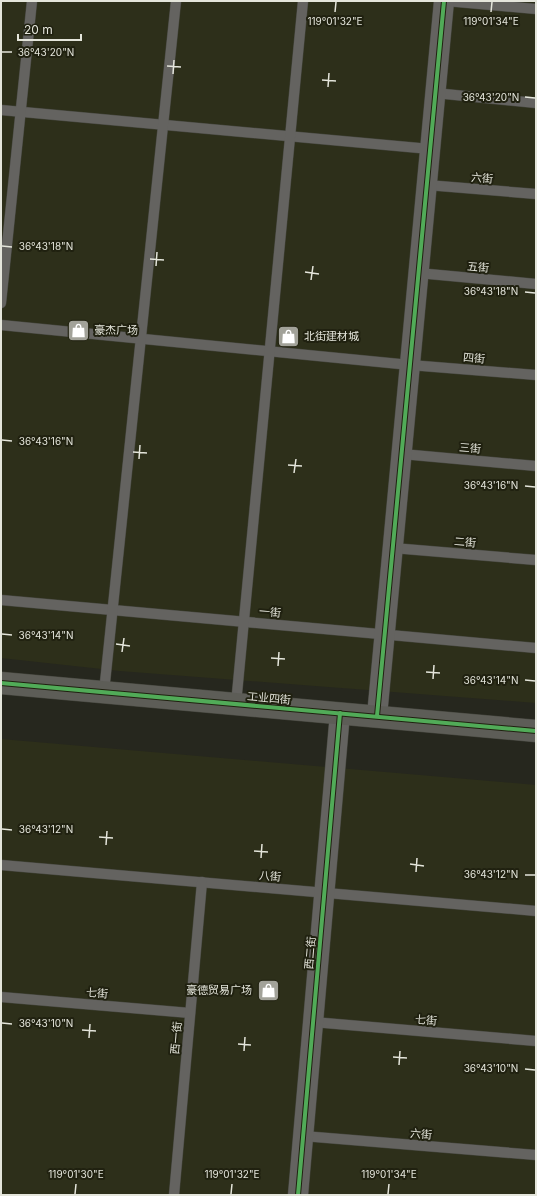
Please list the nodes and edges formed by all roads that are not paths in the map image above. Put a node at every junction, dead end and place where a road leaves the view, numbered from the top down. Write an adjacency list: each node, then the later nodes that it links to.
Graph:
1 (32, 1): 9 (lane)
2 (176, 1): 10 (lane)
3 (303, 1): 11 (lane)
4 (445, 1): 5 (lane); 6 (street)
5 (536, 9)
6 (435, 93): 7 (lane); 12 (street)
7 (536, 103)
8 (1, 110): 9 (lane)
9 (21, 111): 10 (lane); 17 (lane)
10 (164, 125): 11 (lane); 19 (lane)
11 (290, 136): 12 (lane); 20 (lane)
12 (430, 149): 13 (street)
13 (426, 185): 14 (lane, 六街); 15 (street)
14 (536, 194)
15 (418, 274): 16 (lane, 五街); 21 (street)
16 (536, 284)
17 (1, 303)
18 (1, 325): 19 (lane, 四街)
19 (141, 339): 20 (lane, 四街); 28 (lane)
20 (270, 351): 21 (lane, 四街); 29 (lane)
21 (410, 365): 22 (lane, 四街); 23 (street)
22 (536, 375)
23 (402, 454): 24 (lane, 三街); 25 (street)
24 (536, 466)
25 (393, 548): 26 (lane, 二街); 30 (street)
26 (536, 560)
27 (1, 600): 28 (lane, 一街)
28 (113, 610): 29 (lane, 一街); 33 (lane)
29 (244, 622): 30 (lane, 一街); 34 (lane)
30 (385, 635): 31 (lane, 一街); 36 (street)
31 (536, 648)
32 (1, 683): 33 (street, 工业四街)
33 (104, 692): 34 (street, 工业四街)
34 (236, 704): 35 (street, 工业四街)
35 (340, 713): 36 (street, 工业四街); 40 (street, 西二街)
36 (377, 716): 37 (street, 工业四街)
37 (536, 731)
38 (1, 865): 39 (lane, 八街)
39 (202, 882): 40 (lane, 八街); 43 (lane, 西一街)
40 (325, 893): 41 (lane, 八街); 44 (street, 西二街)
41 (536, 911)
42 (1, 997): 43 (lane, 七街)
43 (190, 1013): 48 (lane, 西一街)
44 (313, 1022): 45 (lane, 七街); 46 (street, 西二街)
45 (536, 1041)
46 (303, 1136): 47 (lane, 六街); 49 (street, 西二街)
47 (536, 1155)
48 (174, 1195)
49 (298, 1195)

